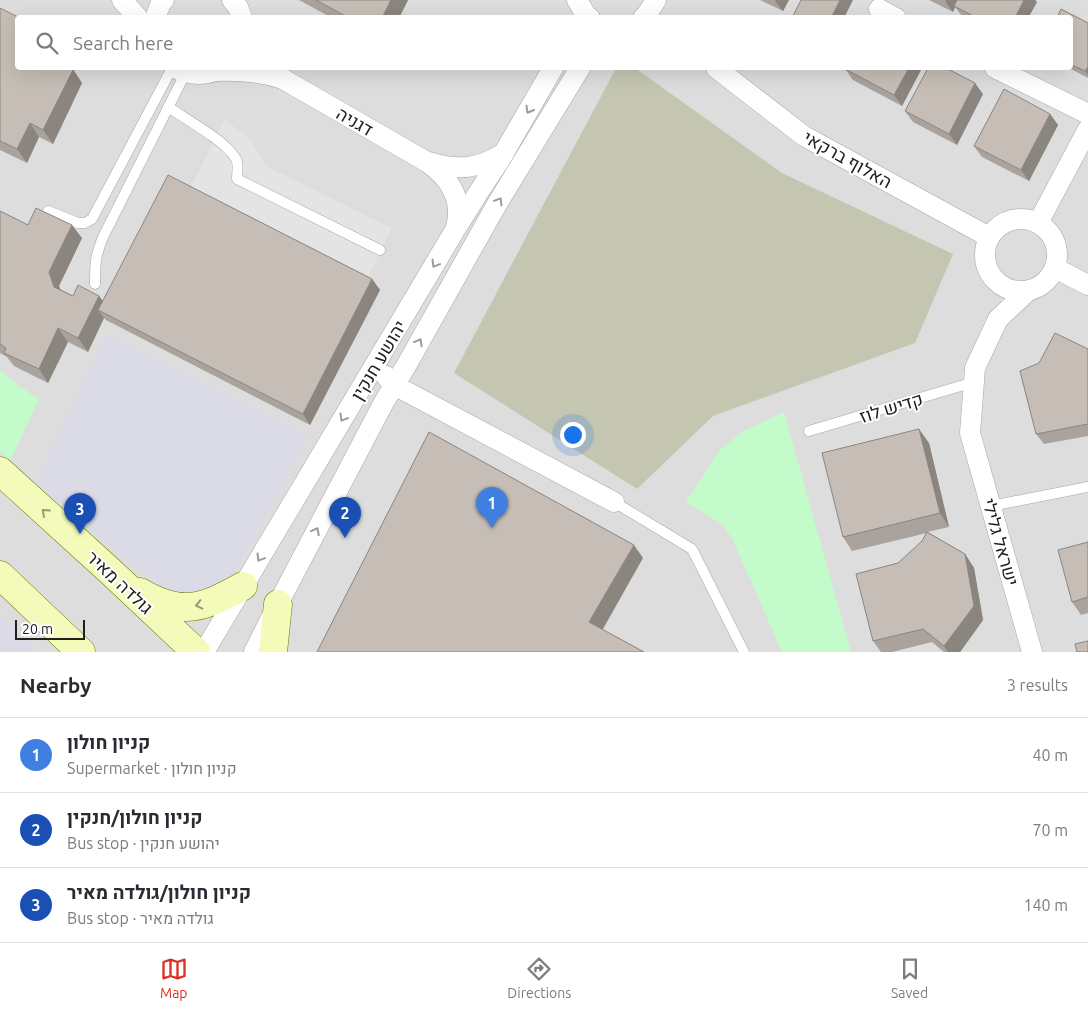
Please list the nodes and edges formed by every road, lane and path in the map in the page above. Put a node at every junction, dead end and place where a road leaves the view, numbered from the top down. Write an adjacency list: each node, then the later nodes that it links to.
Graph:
1 (122, 0): 3 (street)
2 (164, 0): 4 (street)
3 (135, 15)
4 (156, 15)
5 (177, 70): 20 (lane)
6 (178, 70): 15 (lane)
7 (182, 70): 8 (street, דגניה)
8 (214, 70)
9 (232, 70): 14 (street, דגניה)
10 (552, 70): 18 (street, יהושע חנקין, one-way to 18)
11 (579, 70): 32 (street, יהושע חנקין, one-way to 11)
12 (719, 70): 23 (street, האלוף ברקאי)
13 (999, 70): 16 (street)
14 (277, 74): 19 (street, דגניה)
15 (168, 107): 24 (lane); 27 (lane)
16 (1088, 114)
17 (1088, 129): 21 (street)
18 (504, 153): 19 (street, דגניה); 22 (street, יהושע חנקין)
19 (427, 162): 22 (street, דגניה)
20 (48, 211)
21 (1038, 223): 23 (street); 25 (street)
22 (455, 230): 31 (street, יהושע חנקין, one-way to 31)
23 (989, 238): 26 (street)
24 (380, 250)
25 (1055, 268): 28 (street); 29 (street)
26 (990, 274): 29 (street); 30 (street)
27 (95, 284)
28 (1088, 285)
29 (1029, 290): 30 (street)
30 (998, 319): 33 (street)
31 (382, 354): 34 (street); 44 (street, יהושע חנקין, one-way to 44)
32 (406, 366): 34 (street, יהושע חנקין); 35 (street)
33 (974, 382): 37 (lane, קדיש לוז); 41 (street, ישראל גלילי)
34 (394, 384): 35 (street); 36 (street, יהושע חנקין)
35 (415, 396): 36 (street); 40 (street)
36 (384, 402): 45 (street, יהושע חנקין, one-way to 36)
37 (809, 431)
38 (0, 471): 42 (main road, גולדה מאיר, one-way to 38)
39 (1088, 487): 41 (lane)
40 (614, 502): 51 (lane)
41 (991, 506): 52 (street, ישראל גלילי)
42 (111, 572): 44 (main road, one-way to 42); 47 (main road, גולדה מאיר)
43 (0, 575): 46 (main road)
44 (243, 586): 48 (street, יהושע חנקין)
45 (278, 604): 49 (street, יהושע חנקין); 50 (main road)
46 (80, 651)
47 (196, 652)
48 (204, 652)
49 (254, 652)
50 (273, 652)
51 (744, 652)
52 (1032, 652)

